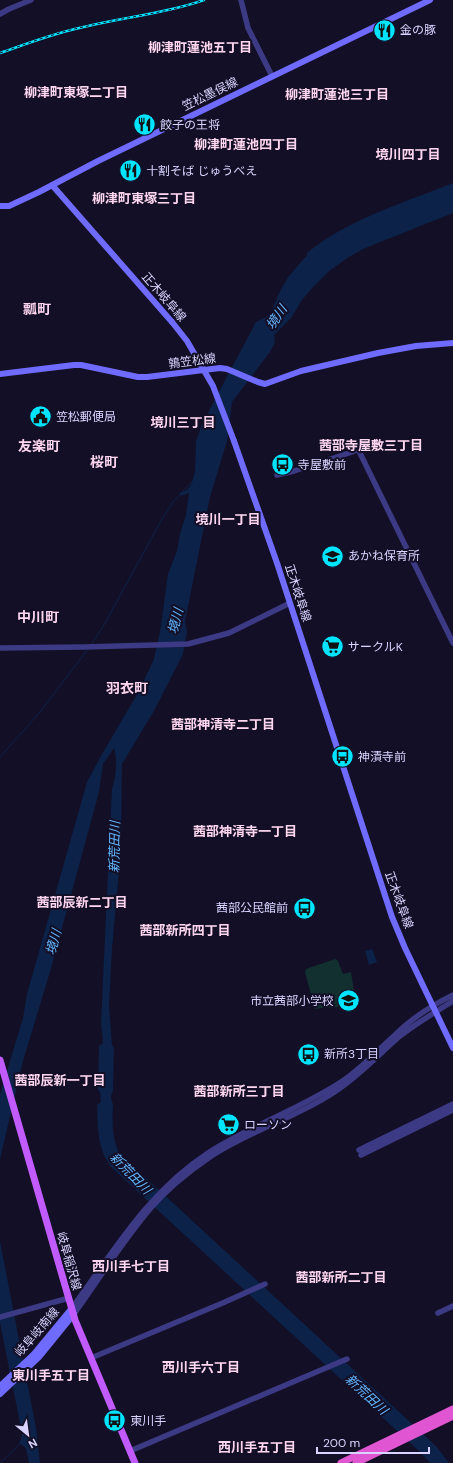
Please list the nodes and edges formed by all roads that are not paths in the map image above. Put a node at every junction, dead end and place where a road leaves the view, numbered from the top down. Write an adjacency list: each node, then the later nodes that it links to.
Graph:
1 (31, 0): 4 (street)
2 (241, 0): 5 (street)
3 (430, 0): 5 (main road, 笠松墨俣線)
4 (0, 14)
5 (272, 76): 6 (main road, 笠松墨俣線)
6 (52, 185): 7 (main road, 笠松墨俣線); 11 (main road, 正木岐阜線, bridge)
7 (0, 206)
8 (453, 343): 9 (main road, 鶉笠松線)
9 (0, 374)
10 (277, 475): 12 (street)
11 (290, 603): 13 (street); 16 (main road, 正木岐阜線)
12 (453, 643)
13 (0, 648)
14 (453, 995): 16 (street)
15 (453, 1001): 16 (street)
16 (434, 1008): 17 (main road, 正木岐阜線); 24 (street)
17 (453, 1048)
18 (0, 1060): 22 (main road, 岐阜稲沢線)
19 (453, 1104): 20 (street)
20 (453, 1110)
21 (264, 1284): 27 (street)
22 (69, 1298): 24 (main road, 岐阜稲沢線); 26 (street)
23 (453, 1306): 25 (street)
24 (73, 1311): 27 (main road, 岐阜稲沢線); 29 (main road, 岐阜岐南線)
25 (438, 1313)
26 (0, 1317)
27 (91, 1358): 34 (main road, 岐阜稲沢線)
28 (345, 1360): 34 (street)
29 (26, 1366): 30 (main road, 岐阜岐南線); 31 (main road, 岐阜岐南線)
30 (0, 1386)
31 (0, 1394)
32 (453, 1409): 36 (highway)
33 (453, 1416): 37 (highway)
34 (130, 1451): 35 (main road, 岐阜稲沢線)
35 (135, 1463)
36 (341, 1463)
37 (356, 1463)

